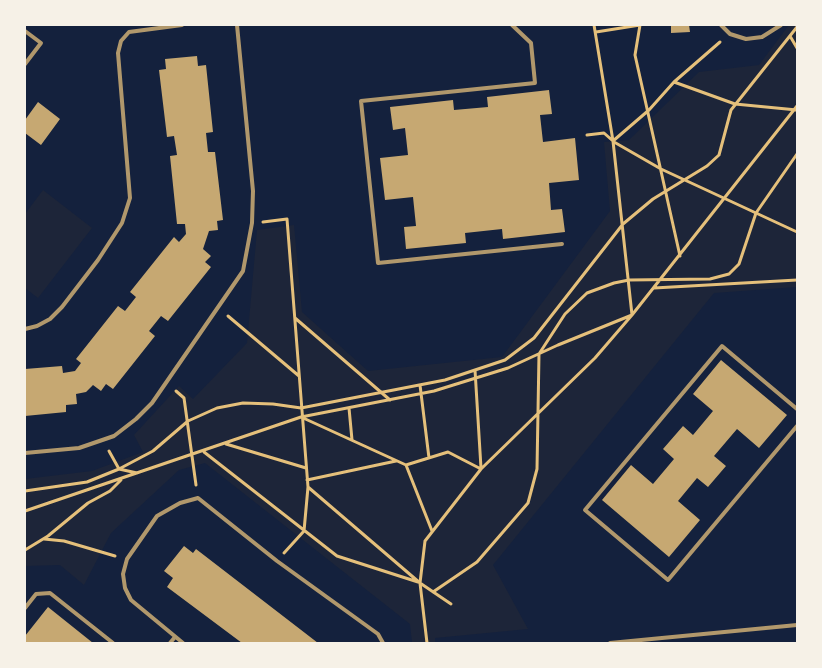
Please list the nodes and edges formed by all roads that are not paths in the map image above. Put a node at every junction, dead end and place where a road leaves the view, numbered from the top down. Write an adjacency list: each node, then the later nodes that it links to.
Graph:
1 (182, 25): 9 (lane)
2 (237, 25): 12 (lane)
3 (512, 25): 8 (lane)
4 (721, 25): 5 (lane)
5 (781, 25)
6 (25, 31): 7 (lane)
7 (25, 64)
8 (562, 244)
9 (25, 329)
10 (797, 409): 11 (lane)
11 (797, 426)
12 (25, 453)
13 (25, 608): 16 (lane)
14 (797, 625): 20 (lane)
15 (175, 637): 17 (lane); 18 (lane); 19 (lane)
16 (113, 643)
17 (170, 643)
18 (184, 643)
19 (383, 643)
20 (610, 643)

